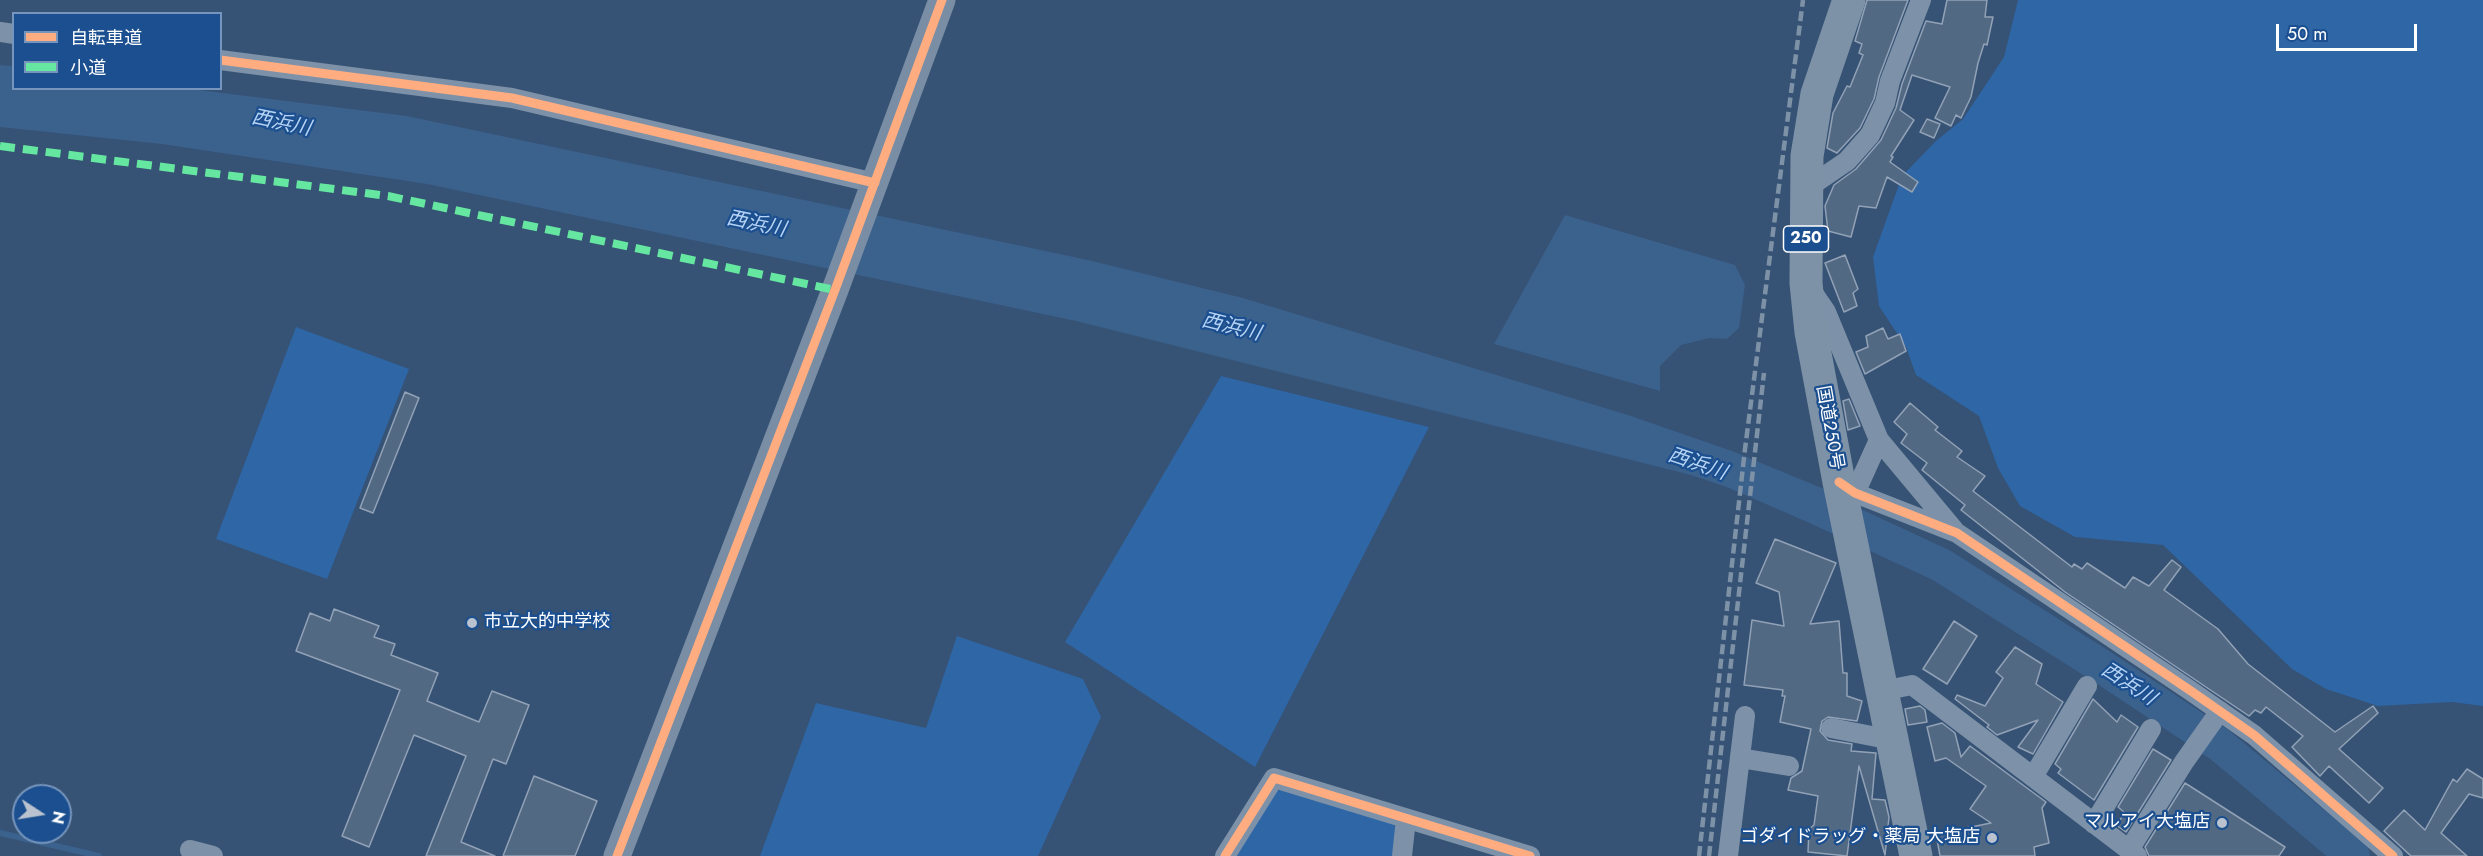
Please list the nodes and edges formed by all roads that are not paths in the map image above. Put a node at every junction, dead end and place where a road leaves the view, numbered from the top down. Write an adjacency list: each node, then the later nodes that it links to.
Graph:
1 (942, 0): 6 (street)
2 (1849, 0): 5 (highway, 国道250号 / 250)
3 (1921, 0): 5 (street)
4 (222, 60): 6 (street)
5 (1806, 189): 7 (highway, 国道250号 / 250)
6 (873, 190): 26 (street)
7 (1806, 283): 8 (street); 9 (highway, 国道250号 / 250)
8 (1879, 440): 9 (street); 10 (street)
9 (1847, 487): 10 (street); 12 (highway, 国道250号 / 250)
10 (1957, 533): 13 (street)
11 (2087, 686): 20 (street)
12 (1882, 691): 17 (highway, 国道250号 / 250); 20 (street)
13 (2218, 715): 24 (street); 32 (street)
14 (1745, 717): 18 (street)
15 (1831, 729): 17 (street)
16 (2151, 729): 22 (street)
17 (1892, 740): 31 (highway, 国道250号 / 250)
18 (1740, 758): 19 (street); 30 (street)
19 (1789, 766)
20 (2033, 777): 22 (street)
21 (1406, 819): 27 (street); 28 (street); 29 (street)
22 (2094, 824): 24 (street)
23 (190, 850): 25 (street)
24 (2133, 853)
25 (213, 856)
26 (617, 856)
27 (1226, 856)
28 (1402, 856)
29 (1530, 856)
30 (1728, 856)
31 (1916, 856)
32 (2393, 856)

